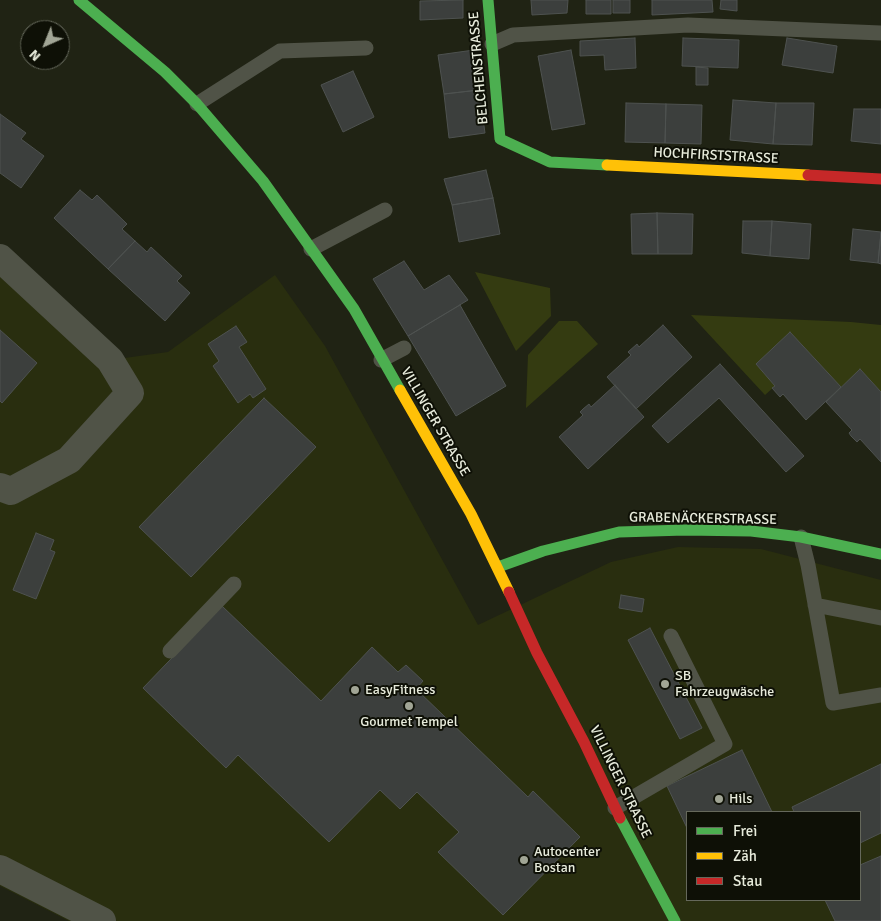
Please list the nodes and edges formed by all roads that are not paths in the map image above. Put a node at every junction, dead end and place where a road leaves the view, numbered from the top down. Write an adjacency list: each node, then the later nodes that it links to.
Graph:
1 (79, 0): 6 (main road, VILLINGER STRASSE)
2 (488, 0): 4 (main road, BELCHENSTRASSE)
3 (881, 33): 4 (lane)
4 (492, 44): 7 (main road, BELCHENSTRASSE)
5 (366, 48): 6 (lane)
6 (197, 104): 10 (main road, VILLINGER STRASSE)
7 (550, 162): 8 (main road, HOCHFIRSTSTRASSE)
8 (881, 180)
9 (385, 210): 10 (lane)
10 (311, 249): 13 (main road, VILLINGER STRASSE)
11 (0, 258): 14 (street)
12 (404, 348): 13 (lane)
13 (381, 360): 17 (main road, VILLINGER STRASSE)
14 (0, 487)
15 (801, 537): 16 (main road, GRABENÄCKERSTRASSE); 17 (main road, GRABENÄCKERSTRASSE); 19 (lane)
16 (881, 554)
17 (498, 567): 24 (main road, VILLINGER STRASSE)
18 (234, 584): 22 (lane)
19 (815, 605): 20 (lane); 23 (lane)
20 (881, 618)
21 (672, 636): 24 (lane)
22 (170, 651)
23 (881, 695)
24 (615, 808): 27 (main road, VILLINGER STRASSE)
25 (0, 869): 26 (street)
26 (102, 921)
27 (675, 921)

